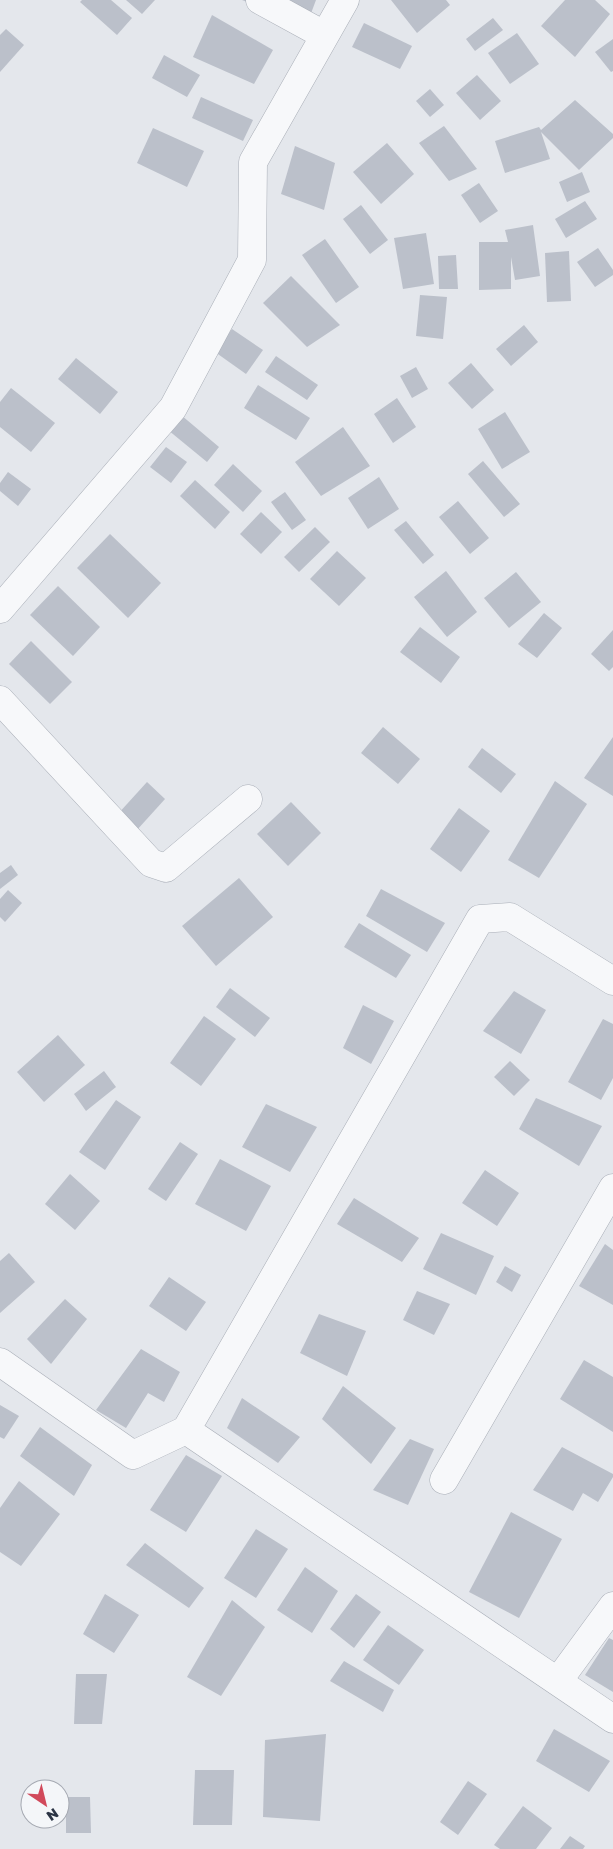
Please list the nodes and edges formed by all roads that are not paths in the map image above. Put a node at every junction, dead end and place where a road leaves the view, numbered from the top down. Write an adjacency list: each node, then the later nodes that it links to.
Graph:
1 (260, 0): 3 (street)
2 (345, 0): 3 (street)
3 (324, 35): 4 (street)
4 (0, 609)
5 (0, 700): 6 (street)
6 (248, 800)
7 (613, 980): 10 (street)
8 (613, 1188): 11 (street)
9 (0, 1362): 10 (street)
10 (186, 1430): 13 (street)
11 (444, 1480)
12 (613, 1606): 13 (street)
13 (558, 1681): 14 (street)
14 (613, 1719)

